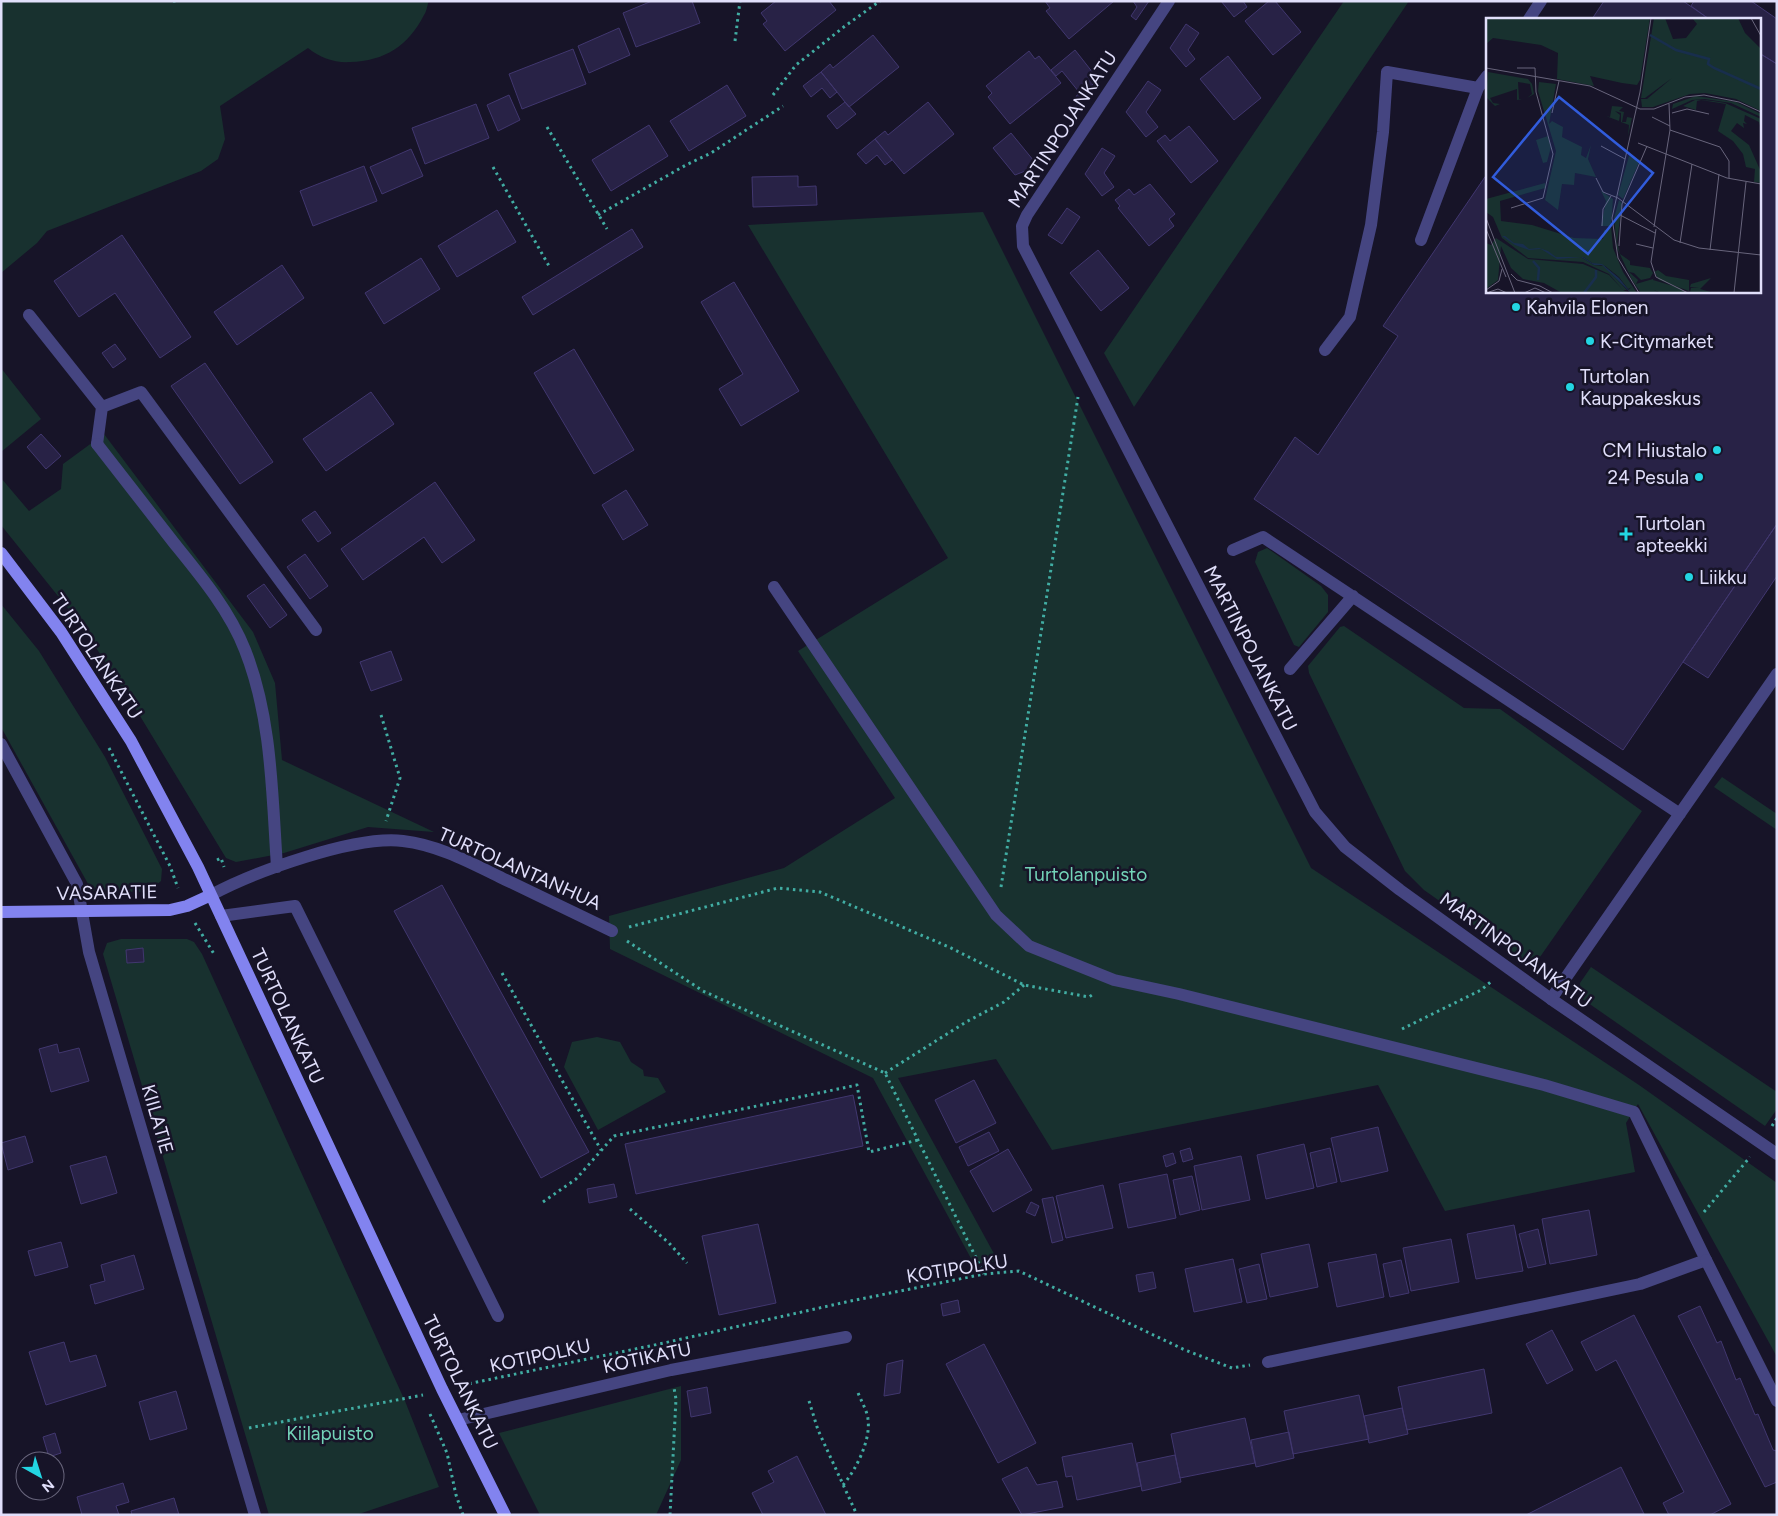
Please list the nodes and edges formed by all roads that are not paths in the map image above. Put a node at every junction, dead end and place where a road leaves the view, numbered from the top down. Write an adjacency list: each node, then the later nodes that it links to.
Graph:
1 (1170, 1): 25 (street, MARTINPOJANKATU)
2 (1542, 1): 3 (street)
3 (1530, 18)
4 (1486, 77): 5 (street)
5 (1478, 88): 6 (street); 8 (street)
6 (1422, 240)
7 (29, 315): 9 (street)
8 (1325, 350)
9 (102, 407): 14 (street); 19 (street)
10 (1232, 550): 13 (street)
11 (1, 554): 20 (main road, TURTOLANKATU)
12 (774, 587): 27 (street)
13 (1353, 596): 15 (street); 18 (street)
14 (316, 630)
15 (1290, 669)
16 (1777, 674): 18 (street)
17 (1, 744): 22 (street, KIILATIE)
18 (1680, 814): 25 (street)
19 (277, 867): 20 (street, TURTOLANTANHUA); 24 (street, TURTOLANTANHUA)
20 (211, 895): 22 (main road, VASARATIE); 23 (main road, TURTOLANKATU)
21 (1, 912): 22 (main road, VASARATIE)
22 (82, 912): 33 (street, KIILATIE)
23 (221, 916): 28 (street); 32 (main road, TURTOLANKATU)
24 (612, 931)
25 (1551, 1000): 26 (street, MARTINPOJANKATU)
26 (1777, 1154)
27 (1706, 1260): 30 (street); 31 (street)
28 (498, 1316)
29 (846, 1337): 32 (street, KOTIKATU)
30 (1268, 1362)
31 (1777, 1401)
32 (458, 1420): 34 (main road, TURTOLANKATU)
33 (255, 1515)
34 (505, 1515)

